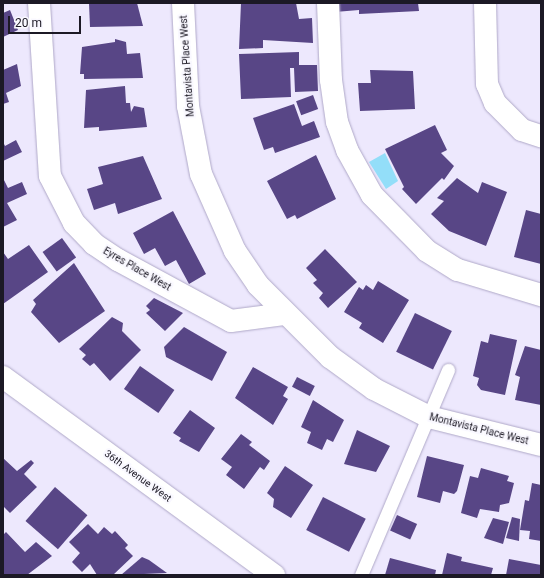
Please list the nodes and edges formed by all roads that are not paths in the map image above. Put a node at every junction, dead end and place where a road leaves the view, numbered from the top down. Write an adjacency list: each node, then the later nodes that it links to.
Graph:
1 (39, 3): 7 (street, Eyres Place West)
2 (183, 3): 7 (street, Montavista Place West)
3 (328, 3): 6 (street)
4 (485, 3): 5 (street)
5 (541, 136)
6 (541, 295)
7 (284, 314): 10 (street, Montavista Place West)
8 (448, 370): 10 (lane)
9 (3, 377): 12 (street, 36th Avenue West)
10 (429, 417): 11 (street, Montavista Place West); 13 (lane)
11 (541, 445)
12 (274, 575)
13 (361, 575)

